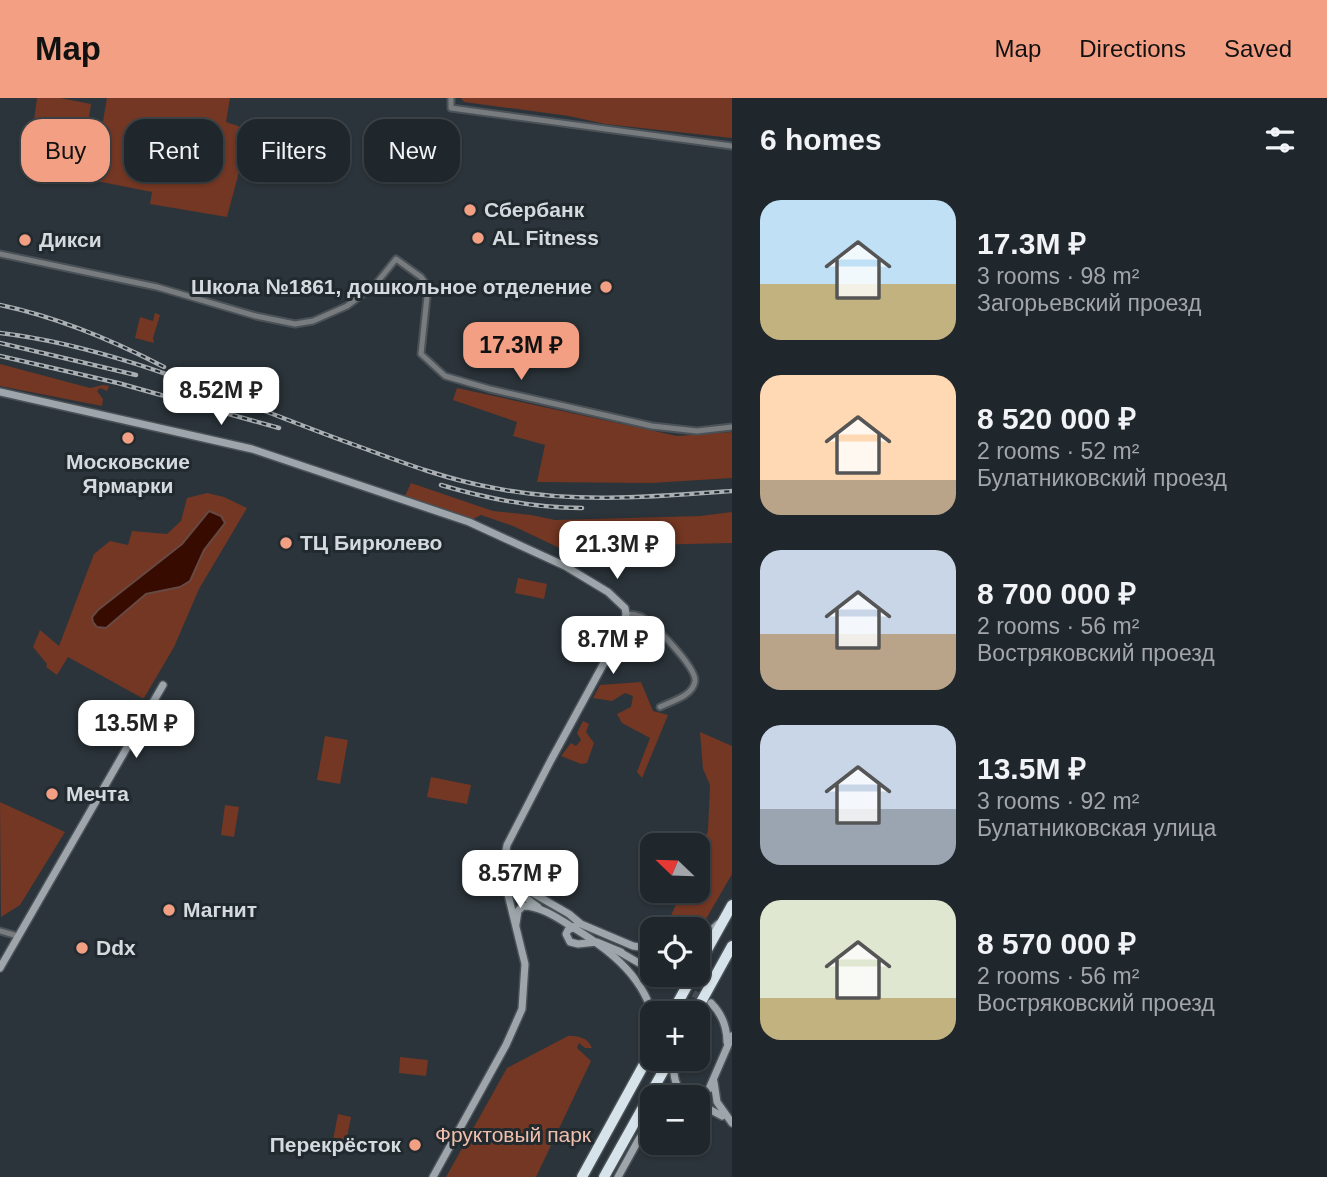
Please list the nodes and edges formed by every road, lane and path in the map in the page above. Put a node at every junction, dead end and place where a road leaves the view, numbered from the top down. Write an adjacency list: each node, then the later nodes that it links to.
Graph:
1 (451, 98): 2 (street)
2 (732, 146)
3 (0, 254): 5 (street)
4 (0, 392): 6 (street)
5 (732, 427)
6 (630, 614): 8 (street); 9 (street)
7 (163, 685): 19 (street)
8 (660, 707)
9 (504, 865): 10 (street); 11 (street)
10 (507, 887): 11 (street); 13 (street); 15 (street)
11 (527, 890): 14 (street)
12 (732, 904): 18 (street); 21 (highway)
13 (544, 911): 14 (street); 15 (street)
14 (576, 926): 16 (street); 20 (street); 20 (street)
15 (516, 928): 41 (street)
16 (590, 929): 23 (street); 24 (street)
17 (0, 931): 19 (street)
18 (710, 933)
19 (18, 936): 26 (street)
20 (597, 942): 24 (street); 27 (street)
21 (710, 944)
22 (732, 946): 28 (highway)
23 (640, 947)
24 (621, 953): 25 (street)
25 (640, 964)
26 (0, 968)
27 (647, 1001)
28 (702, 1001)
29 (711, 1003): 31 (street)
30 (732, 1036): 31 (street)
31 (723, 1056): 35 (street)
32 (640, 1067): 36 (street)
33 (640, 1071): 36 (highway)
34 (663, 1071): 43 (highway)
35 (716, 1075): 37 (street); 39 (street)
36 (632, 1085): 42 (highway)
37 (710, 1087)
38 (710, 1108): 39 (street)
39 (732, 1124)
40 (640, 1138): 44 (street)
41 (433, 1177)
42 (582, 1177)
43 (604, 1177)
44 (618, 1177)

